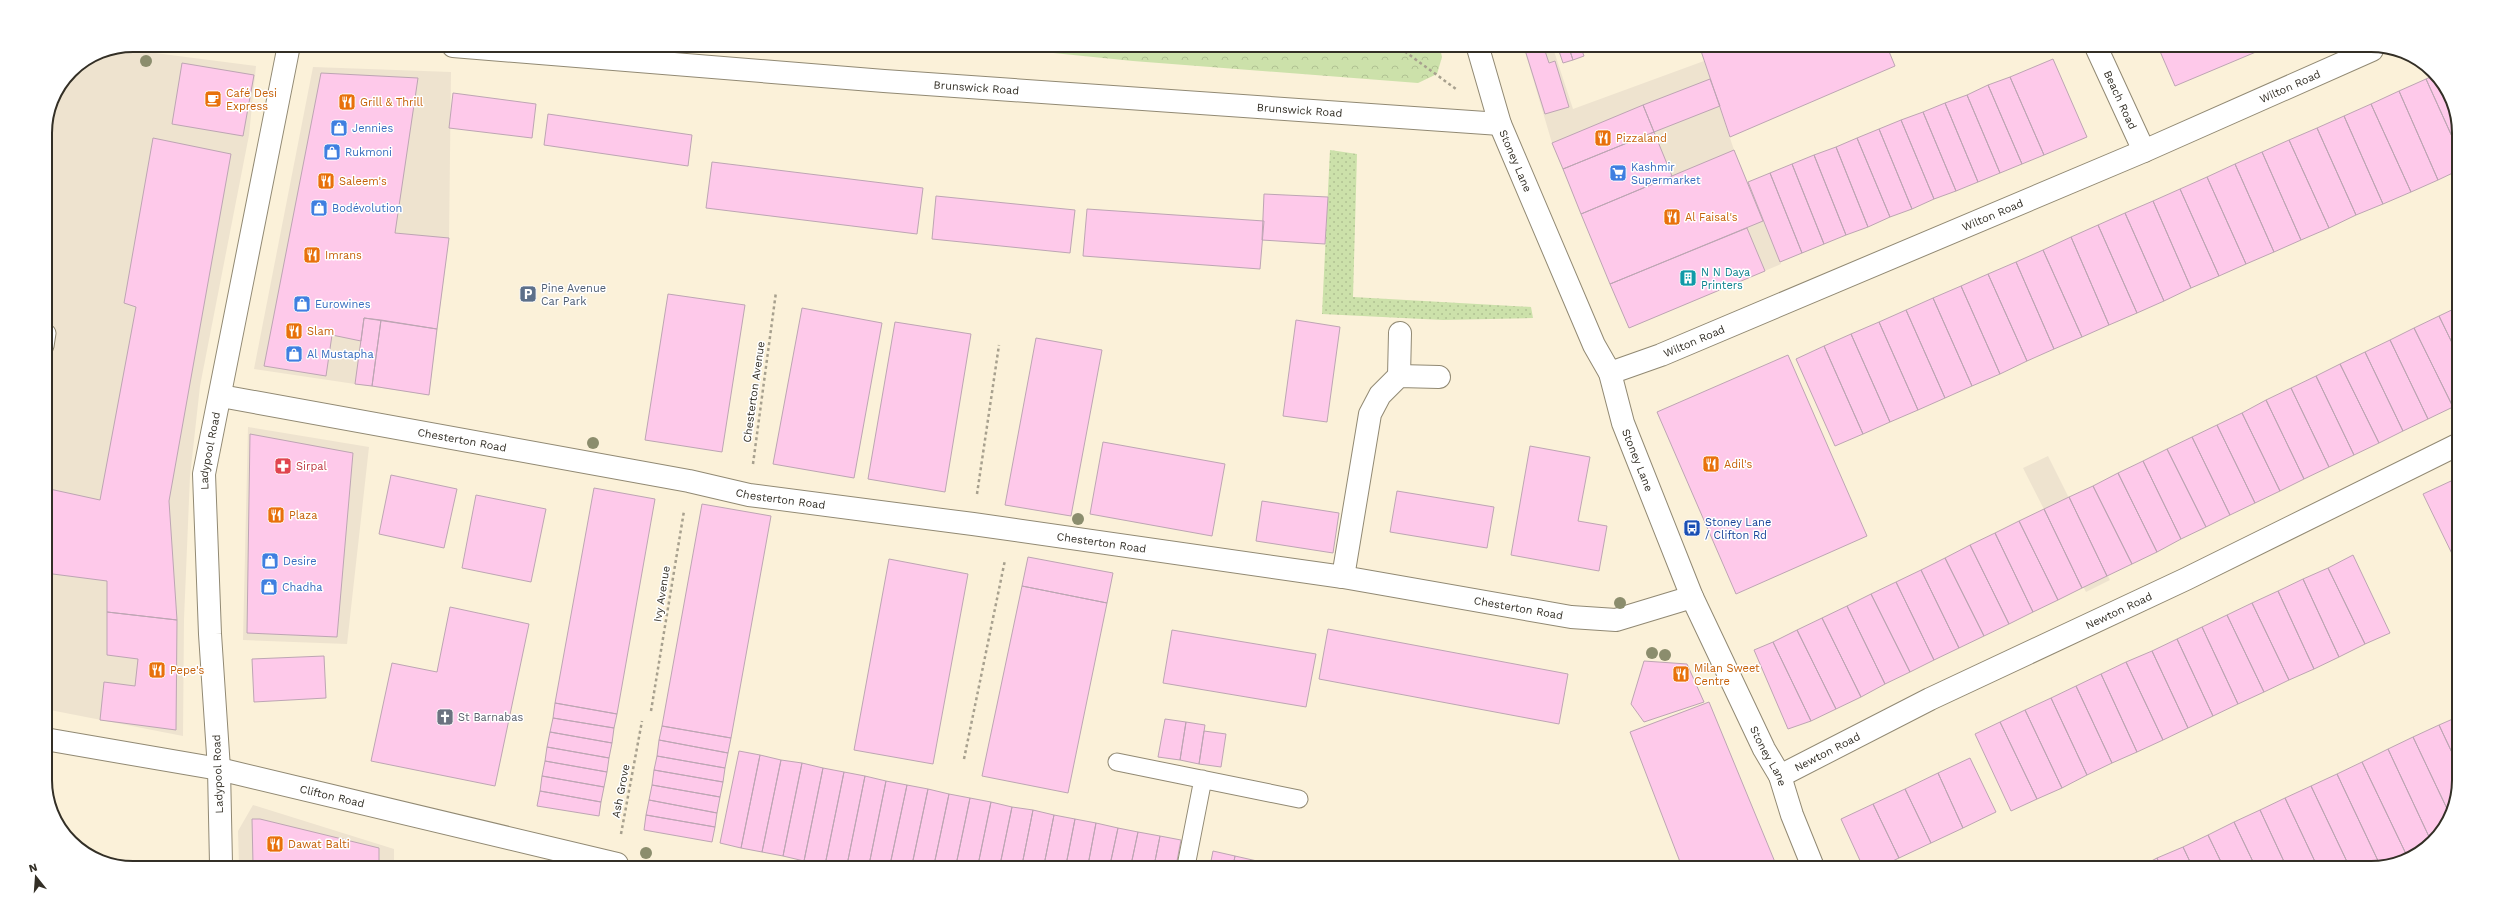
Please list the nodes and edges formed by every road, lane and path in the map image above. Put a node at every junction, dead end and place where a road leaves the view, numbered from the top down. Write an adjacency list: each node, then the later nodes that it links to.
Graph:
1 (288, 52): 16 (street, Ladypool Road)
2 (527, 52): 8 (street, Brunswick Road)
3 (1405, 52): 7 (path)
4 (1479, 52): 8 (street, Stoney Lane)
5 (2098, 52): 9 (street, Beach Road)
6 (2367, 52): 9 (street, Wilton Road)
7 (1460, 92)
8 (1500, 124): 13 (street, Stoney Lane)
9 (2144, 151): 13 (street, Wilton Road)
10 (776, 292): 19 (path, Chesterton Avenue)
11 (1400, 333): 14 (street)
12 (999, 346): 20 (path)
13 (1610, 373): 23 (street, Stoney Lane)
14 (1399, 376): 15 (street); 22 (street)
15 (1439, 377)
16 (221, 396): 18 (street, Chesterton Road); 29 (street, Ladypool Road)
17 (2452, 447): 30 (street, Newton Road)
18 (690, 481): 19 (street, Chesterton Road); 24 (path, Ivy Avenue)
19 (749, 495): 20 (street, Chesterton Road)
20 (973, 524): 21 (street, Chesterton Road)
21 (1011, 530): 22 (street, Chesterton Road); 27 (path)
22 (1343, 577): 23 (street, Chesterton Road)
23 (1692, 597): 30 (street, Stoney Lane)
24 (651, 711)
25 (642, 721): 35 (path, Ash Grove)
26 (52, 740): 29 (street, Clifton Road)
27 (964, 759)
28 (1117, 762): 31 (lane)
29 (219, 769): 33 (street, Ladypool Road); 34 (street, Clifton Road)
30 (1780, 776): 37 (street, Stoney Lane)
31 (1203, 779): 32 (lane); 36 (lane)
32 (1299, 799)
33 (221, 861)
34 (603, 861)
35 (617, 861)
36 (1187, 861)
37 (1811, 861)

